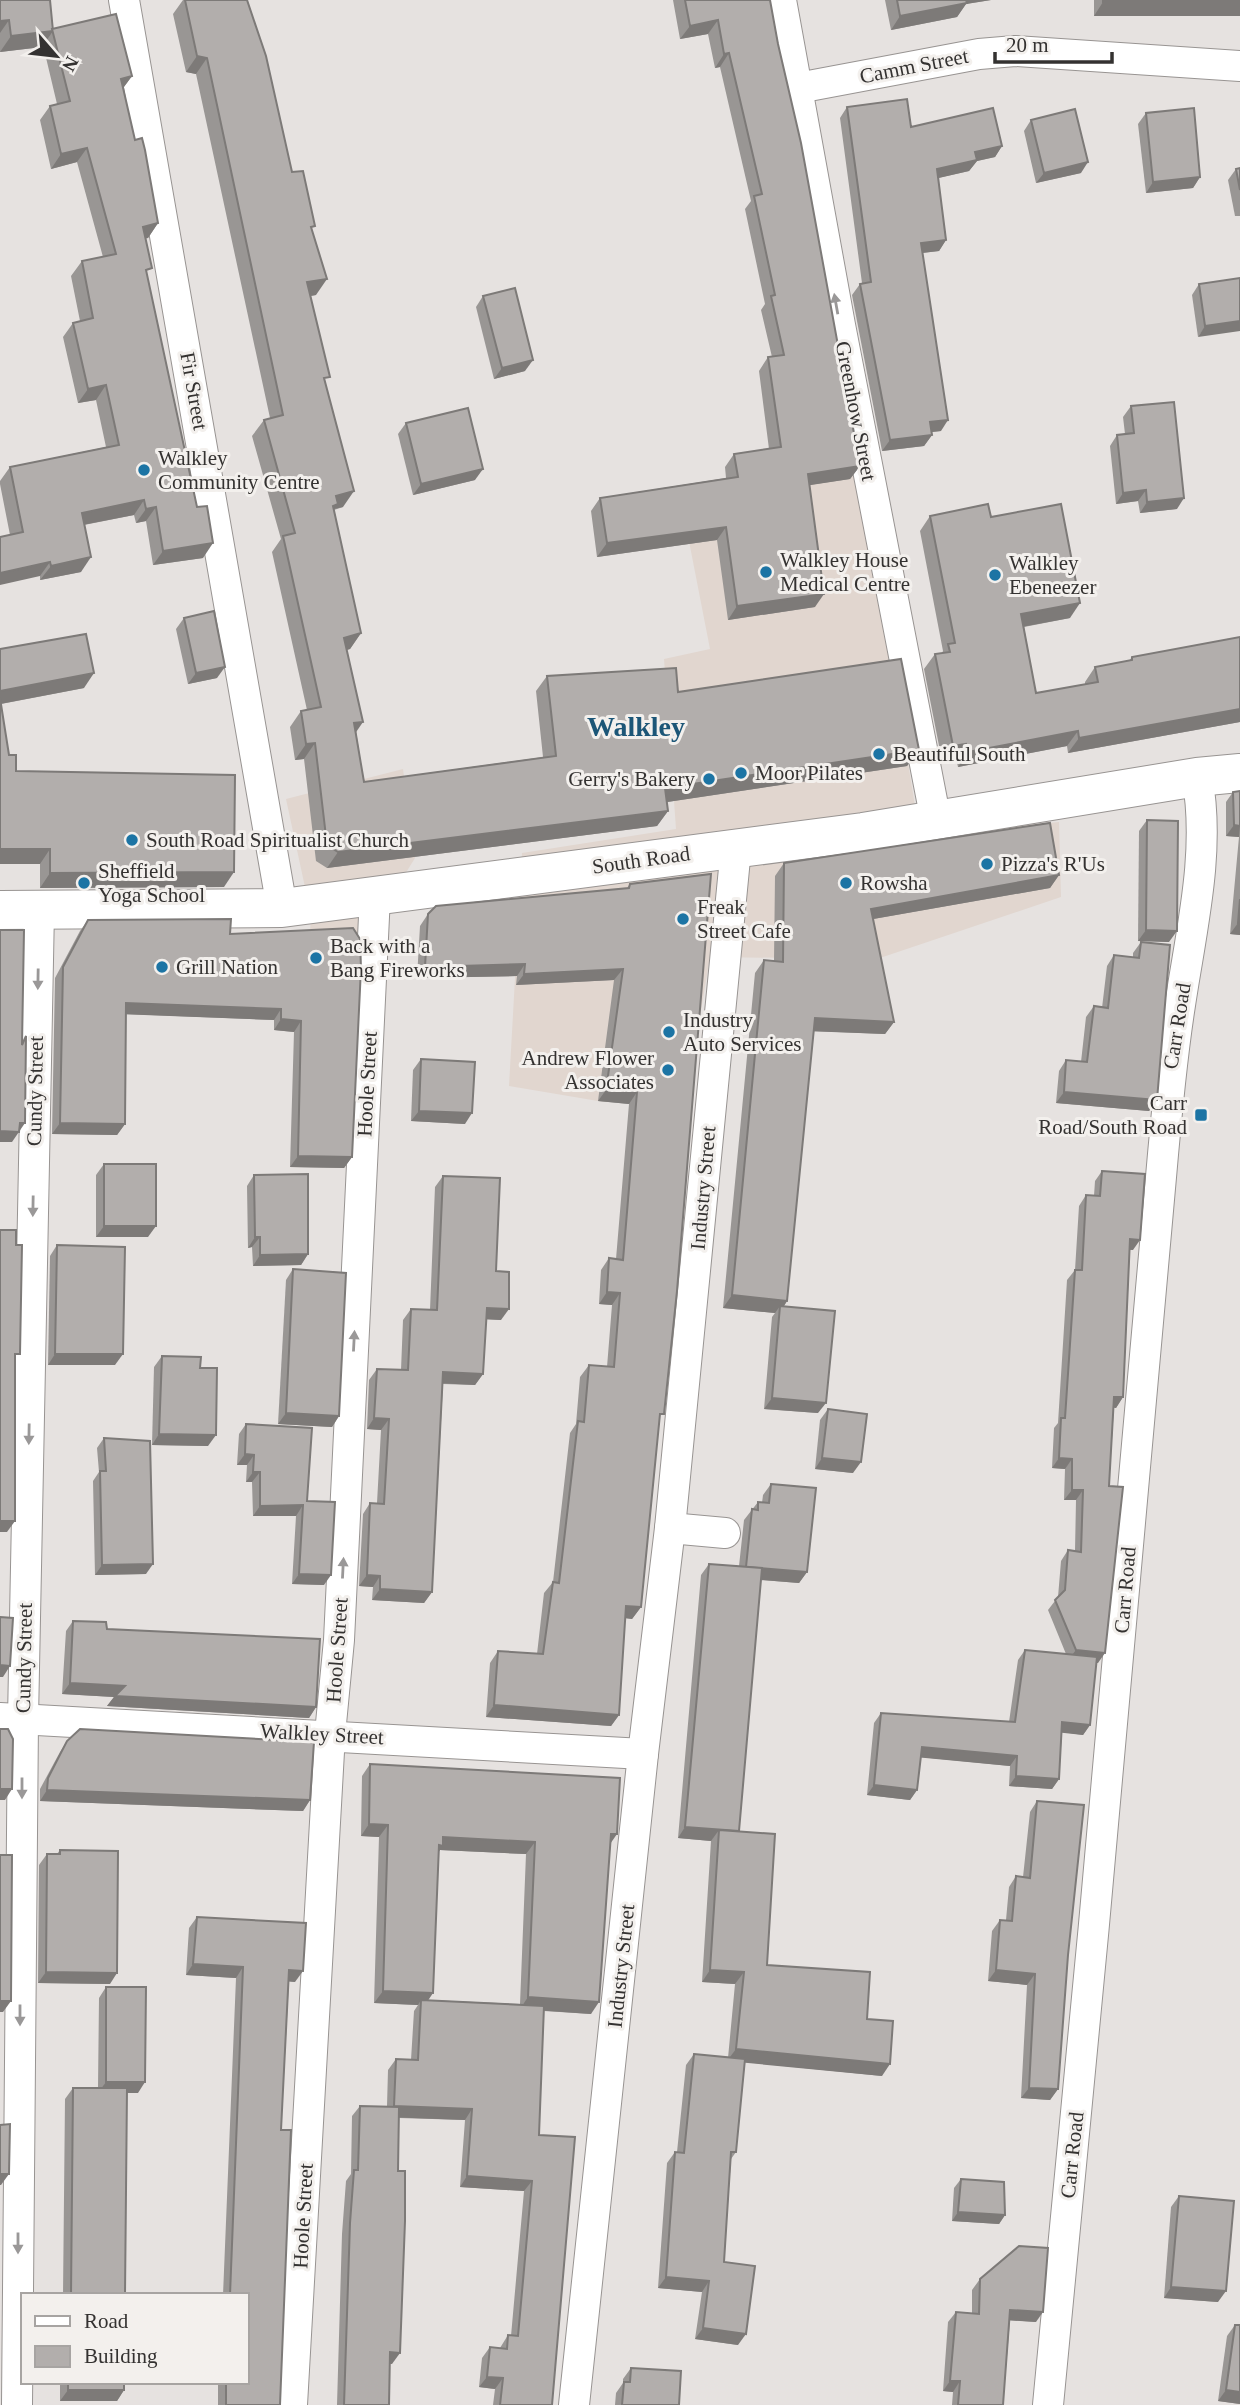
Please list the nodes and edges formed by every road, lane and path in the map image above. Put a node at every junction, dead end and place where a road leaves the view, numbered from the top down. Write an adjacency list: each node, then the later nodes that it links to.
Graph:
1 (124, 0): 10 (street, Fir Street)
2 (781, 0): 4 (street, Greenhow Street)
3 (1240, 66): 4 (street, Camm Street)
4 (798, 88): 7 (street, Greenhow Street, one-way to 4)
5 (1240, 773): 6 (street, South Road)
6 (1197, 777): 7 (street, South Road); 21 (street, Carr Road)
7 (936, 821): 8 (street, South Road)
8 (736, 848): 9 (street, South Road); 13 (street, Industry Street)
9 (375, 896): 10 (street, South Road); 16 (street, Hoole Street, one-way to 9)
10 (282, 908): 12 (street, South Road)
11 (0, 910): 12 (street, South Road)
12 (39, 911): 15 (street, Cundy Street, one-way to 15)
13 (670, 1528): 14 (street); 17 (street, Industry Street)
14 (725, 1533)
15 (11, 1718): 16 (street, Walkley Street); 18 (street, Cundy Street, one-way to 18)
16 (330, 1734): 17 (street, Walkley Street); 19 (street, Hoole Street)
17 (643, 1754): 20 (street, Industry Street)
18 (17, 2405)
19 (292, 2405)
20 (574, 2405)
21 (1048, 2405)

